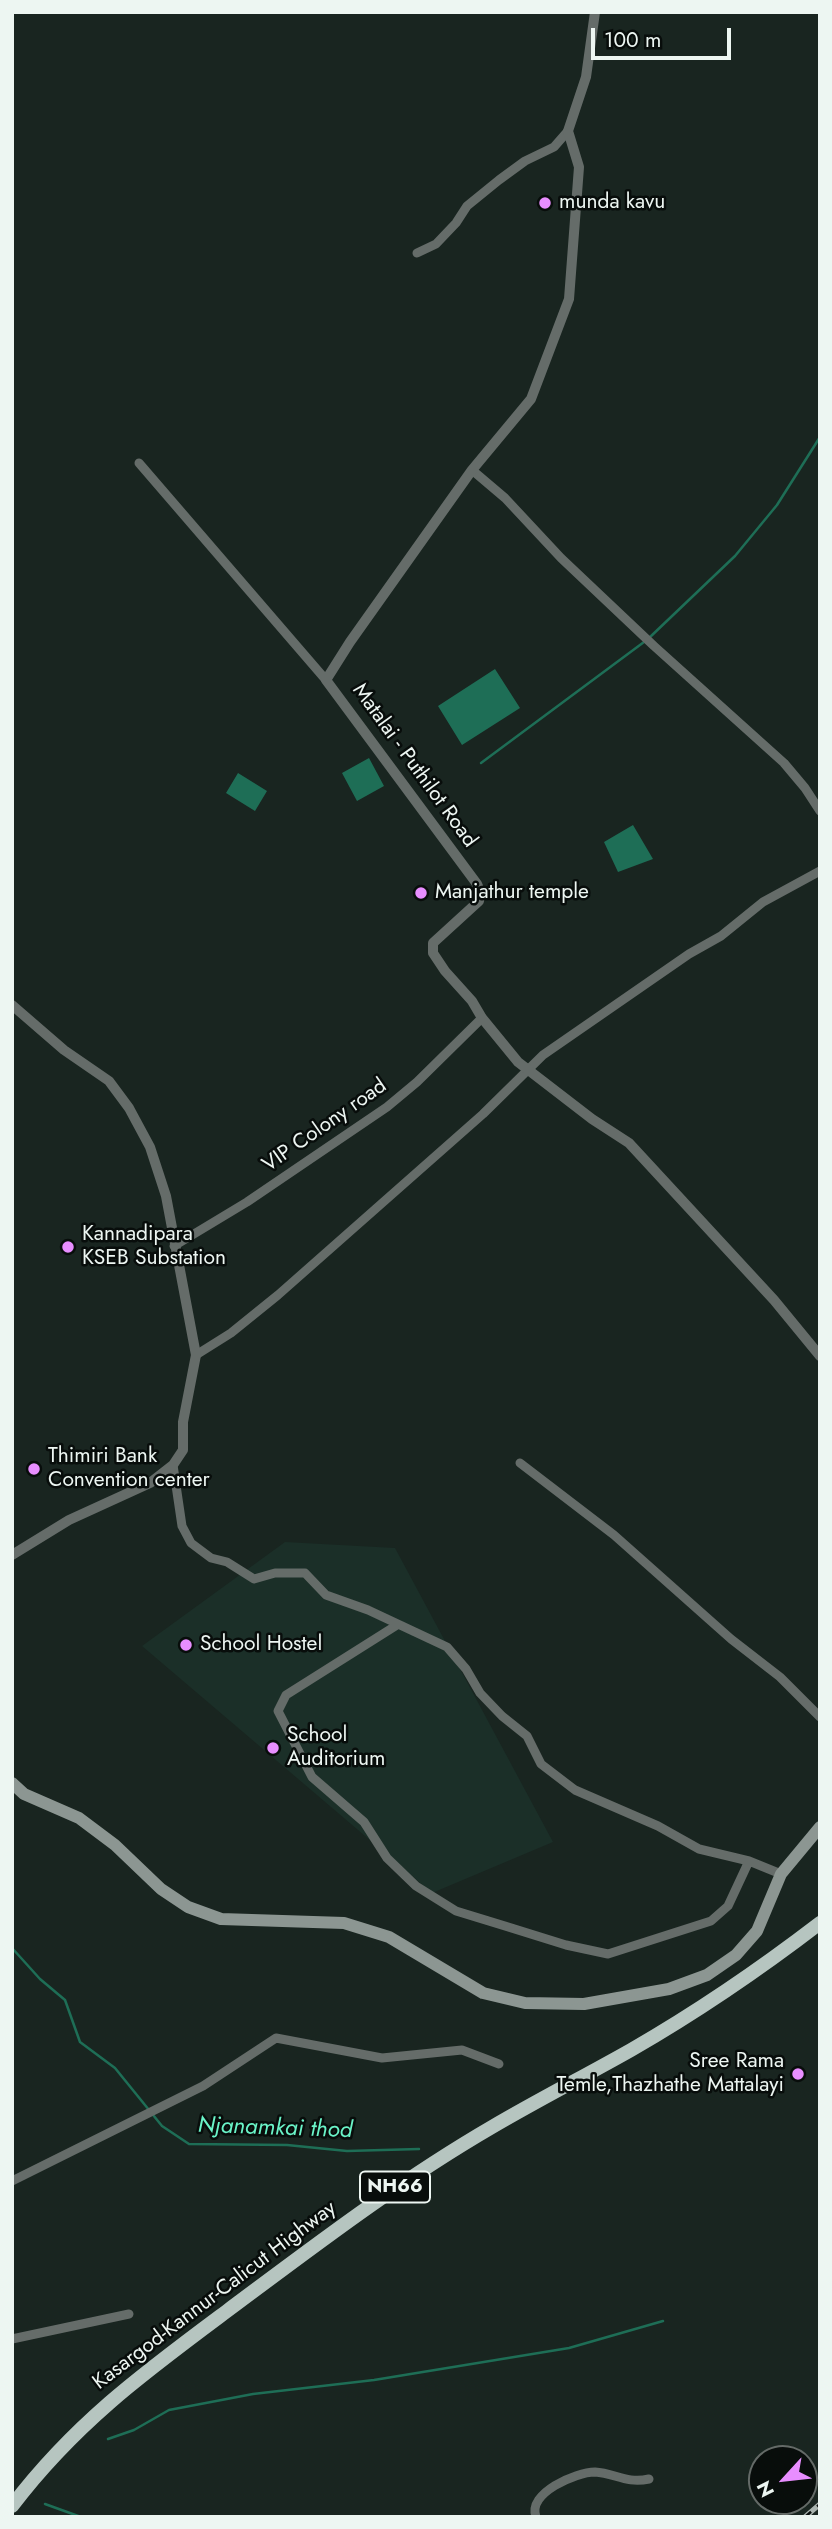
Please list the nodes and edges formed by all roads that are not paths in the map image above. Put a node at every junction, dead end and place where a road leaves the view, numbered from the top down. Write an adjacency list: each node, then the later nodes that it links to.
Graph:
1 (595, 12): 2 (street)
2 (568, 131): 3 (street); 5 (street, Matalai - Puthilot Road)
3 (417, 253)
4 (139, 463): 6 (street)
5 (472, 470): 6 (street, Matalai - Puthilot Road); 7 (street)
6 (327, 680): 10 (street, Matalai - Puthilot Road)
7 (820, 811)
8 (820, 871): 11 (street)
9 (12, 1005): 12 (street)
10 (482, 1018): 11 (street, Matalai - Puthilot Road); 12 (street, VIP Colony road)
11 (526, 1070): 13 (street); 14 (street, Matalai - Puthilot Road)
12 (174, 1246): 13 (street)
13 (196, 1355): 16 (street)
14 (820, 1356)
15 (520, 1463): 19 (street)
16 (173, 1465): 17 (street); 18 (street)
17 (12, 1555)
18 (397, 1625): 22 (street); 22 (street)
19 (820, 1717)
20 (12, 1783): 23 (main road)
21 (820, 1826): 23 (main road)
22 (749, 1861): 23 (street)
23 (781, 1874)
24 (820, 1923): 30 (highway, Kasargod-Kannur-Calicut Highway / NH66)
25 (499, 2064): 26 (street)
26 (12, 2181)
27 (129, 2314): 28 (street)
28 (12, 2339)
29 (649, 2479): 31 (street)
30 (12, 2506)
31 (536, 2517)

